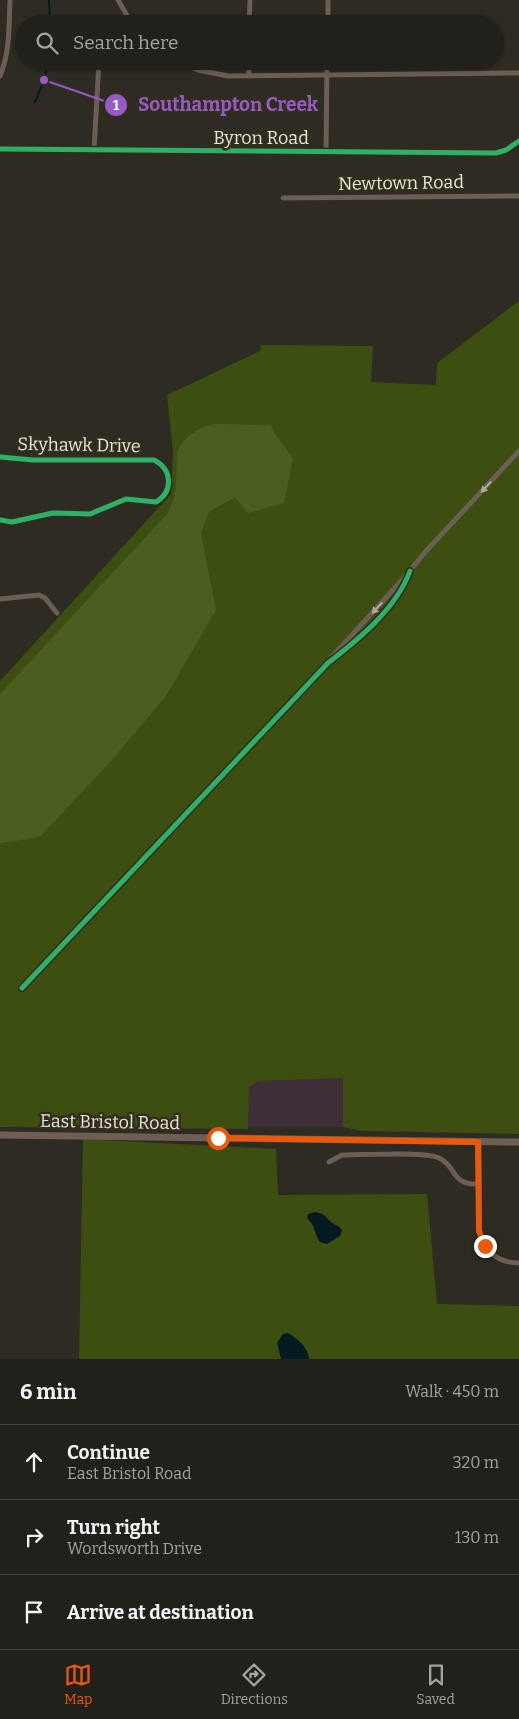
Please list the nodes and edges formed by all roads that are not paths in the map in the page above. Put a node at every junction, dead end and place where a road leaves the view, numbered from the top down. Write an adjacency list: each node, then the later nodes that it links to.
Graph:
1 (10, 0): 14 (street)
2 (118, 0): 5 (street)
3 (250, 0): 6 (street)
4 (328, 0): 7 (street)
5 (126, 15)
6 (249, 15)
7 (328, 15)
8 (98, 70): 18 (street)
9 (199, 70): 15 (street)
10 (249, 70): 15 (street)
11 (326, 70): 13 (street)
12 (519, 73): 13 (street)
13 (326, 75): 15 (street); 19 (street)
14 (0, 76)
15 (249, 76)
16 (519, 141): 19 (street, Byron Road)
17 (0, 150): 18 (street, Byron Road)
18 (94, 150): 19 (street, Byron Road)
19 (326, 152)
20 (519, 196): 21 (street, Newtown Road)
21 (283, 198)
22 (519, 451): 27 (street, one-way to 27)
23 (0, 457): 24 (street, Skyhawk Drive)
24 (0, 520)
25 (0, 599): 26 (street)
26 (57, 613)
27 (22, 988)
28 (0, 1135): 29 (main road, East Bristol Road)
29 (478, 1142): 30 (main road, East Bristol Road); 32 (street)
30 (519, 1142)
31 (329, 1162): 32 (street)
32 (479, 1184): 33 (street)
33 (519, 1263)

